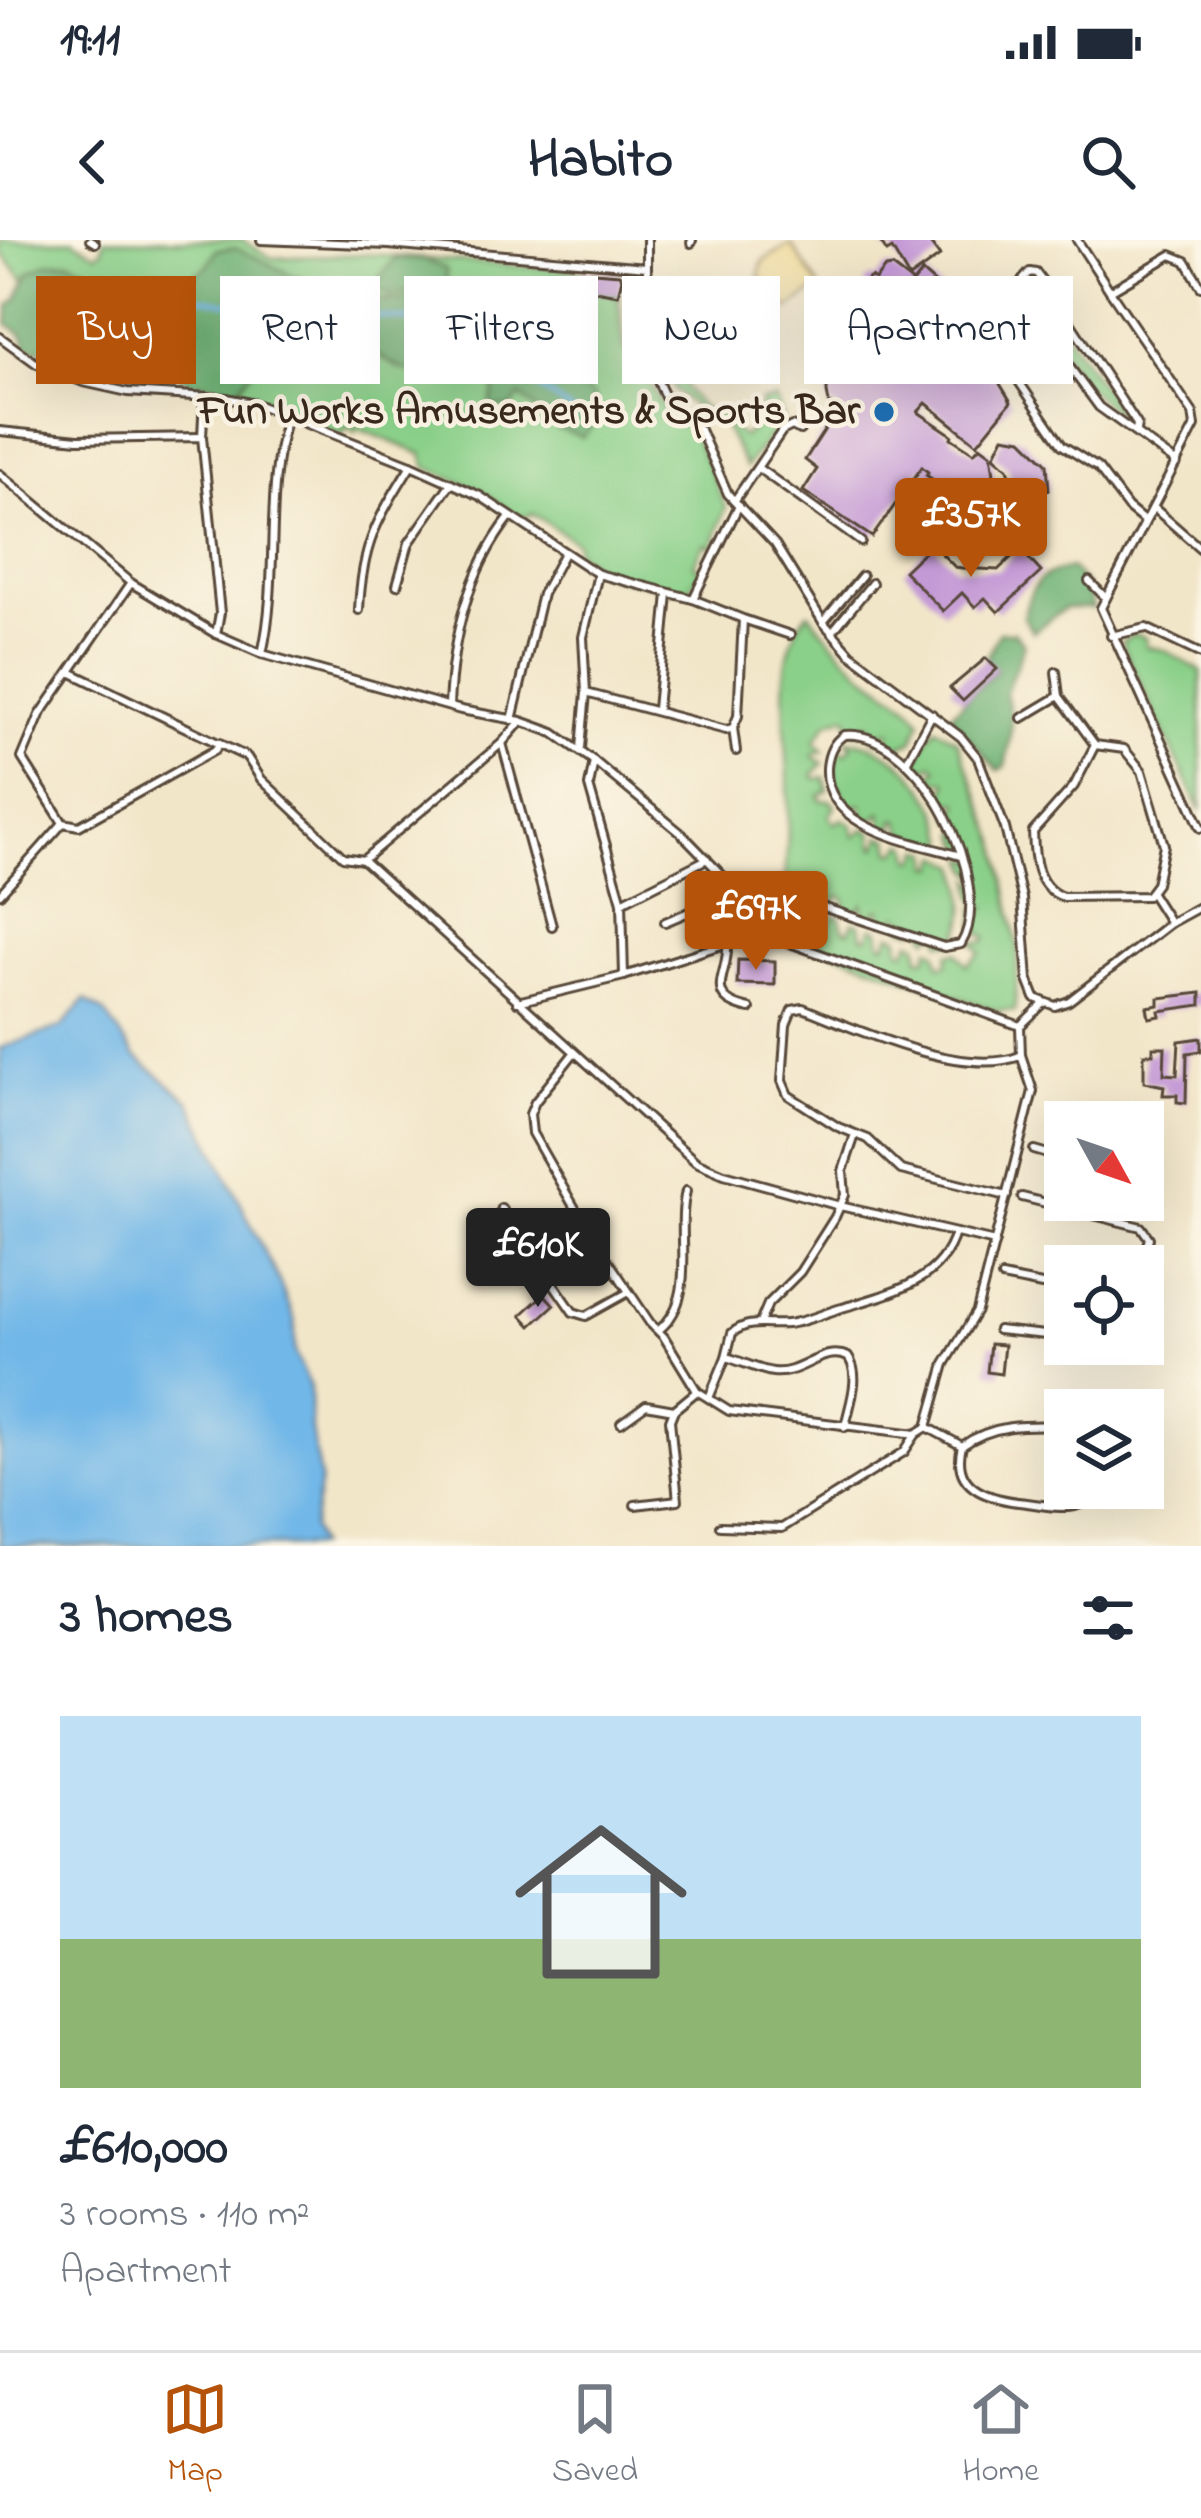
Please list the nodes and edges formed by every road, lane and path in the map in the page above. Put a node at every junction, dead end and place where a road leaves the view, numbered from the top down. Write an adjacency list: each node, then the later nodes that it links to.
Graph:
1 (261, 240): 5 (lane)
2 (467, 240): 6 (lane)
3 (647, 240): 7 (lane)
4 (1076, 240): 9 (lane)
5 (277, 242): 6 (lane)
6 (467, 250): 7 (lane)
7 (647, 267): 23 (lane)
8 (1201, 287): 9 (lane)
9 (1110, 291): 18 (lane)
10 (0, 337): 12 (lane)
11 (1021, 384): 26 (lane)
12 (204, 397): 13 (lane); 17 (lane)
13 (287, 417): 19 (lane); 46 (lane)
14 (800, 430): 20 (lane)
15 (0, 431): 17 (lane)
16 (1136, 431): 16 (lane); 18 (lane)
17 (202, 437): 43 (lane)
18 (1178, 464): 24 (lane)
19 (411, 465): 22 (lane); 39 (lane)
20 (758, 468): 23 (lane); 27 (lane)
21 (0, 474): 33 (lane)
22 (452, 483): 25 (lane); 35 (lane)
23 (737, 503): 38 (lane); 41 (lane)
24 (1153, 507): 26 (lane); 28 (lane)
25 (510, 517): 29 (lane); 52 (lane)
26 (1144, 521): 37 (lane)
27 (862, 542)
28 (1201, 549)
29 (564, 552): 30 (lane); 56 (lane)
30 (598, 574): 36 (lane); 50 (lane)
31 (862, 576): 41 (lane)
32 (1088, 581): 37 (lane)
33 (131, 583): 43 (lane); 48 (lane)
34 (872, 583): 42 (lane)
35 (397, 585)
36 (668, 594): 38 (lane); 53 (lane)
37 (1106, 598): 45 (lane)
38 (693, 599): 40 (lane)
39 (359, 610)
40 (743, 619): 44 (lane); 57 (lane)
41 (823, 622): 42 (lane)
42 (832, 632): 54 (lane)
43 (216, 634): 46 (lane)
44 (790, 635)
45 (1111, 636): 47 (lane); 66 (lane)
46 (262, 654): 52 (lane)
47 (1201, 654)
48 (70, 672): 58 (lane); 65 (lane)
49 (1056, 672): 51 (lane)
50 (586, 692): 53 (lane); 61 (lane)
51 (1059, 696): 55 (lane); 60 (lane)
52 (449, 706): 56 (lane)
53 (657, 709): 57 (lane)
54 (932, 714): 64 (lane); 82 (lane)
55 (1022, 718)
56 (517, 721): 59 (lane); 61 (lane)
57 (734, 728): 62 (lane)
58 (220, 742): 65 (lane); 69 (lane)
59 (502, 743): 69 (lane); 77 (lane)
60 (1095, 745): 71 (lane); 71 (lane)
61 (581, 751): 63 (lane)
62 (736, 751)
63 (594, 761): 68 (lane); 73 (lane)
64 (907, 761): 67 (lane); 67 (lane)
65 (63, 823): 72 (lane)
66 (1201, 828)
67 (961, 856): 78 (lane)
68 (706, 859): 70 (lane); 73 (lane)
69 (363, 860): 81 (lane)
70 (741, 890): 75 (lane); 78 (lane)
71 (1151, 893): 76 (lane)
72 (0, 894)
73 (622, 902): 80 (lane)
74 (1200, 910): 76 (lane)
75 (665, 922)
76 (1171, 922): 82 (lane)
77 (552, 926)
78 (772, 929): 79 (lane); 84 (lane)
79 (728, 944): 80 (lane); 83 (lane)
80 (624, 976): 81 (lane)
81 (518, 1002): 85 (lane)
82 (1043, 1004): 84 (lane)
83 (750, 1009)
84 (1020, 1026): 86 (lane)
85 (574, 1053): 93 (lane); 100 (lane)
86 (1022, 1055): 87 (lane); 91 (lane)
87 (855, 1134): 91 (lane); 93 (lane)
88 (1034, 1150): 89 (lane)
89 (1044, 1153)
90 (686, 1191): 102 (lane)
91 (1007, 1196): 96 (lane)
92 (1022, 1197): 97 (lane)
93 (840, 1207): 95 (lane); 101 (lane)
94 (501, 1208): 100 (lane)
95 (955, 1233): 96 (lane); 101 (lane)
96 (995, 1242): 110 (lane)
97 (1146, 1245)
98 (1002, 1277): 99 (lane)
99 (1042, 1285)
100 (629, 1292): 102 (lane)
101 (760, 1323): 105 (lane)
102 (659, 1330): 106 (lane)
103 (998, 1330): 104 (lane)
104 (1044, 1335)
105 (726, 1357): 107 (lane); 112 (lane)
106 (697, 1391): 107 (lane); 108 (lane)
107 (709, 1398): 112 (lane)
108 (674, 1410): 109 (lane); 115 (lane)
109 (621, 1423)
110 (928, 1426): 113 (lane); 114 (lane)
111 (1044, 1426): 114 (lane)
112 (844, 1427): 113 (lane)
113 (916, 1434): 119 (lane)
114 (962, 1446): 116 (lane)
115 (635, 1505)
116 (1044, 1505)
117 (1090, 1509): 118 (lane)
118 (1092, 1512)
119 (720, 1526)

